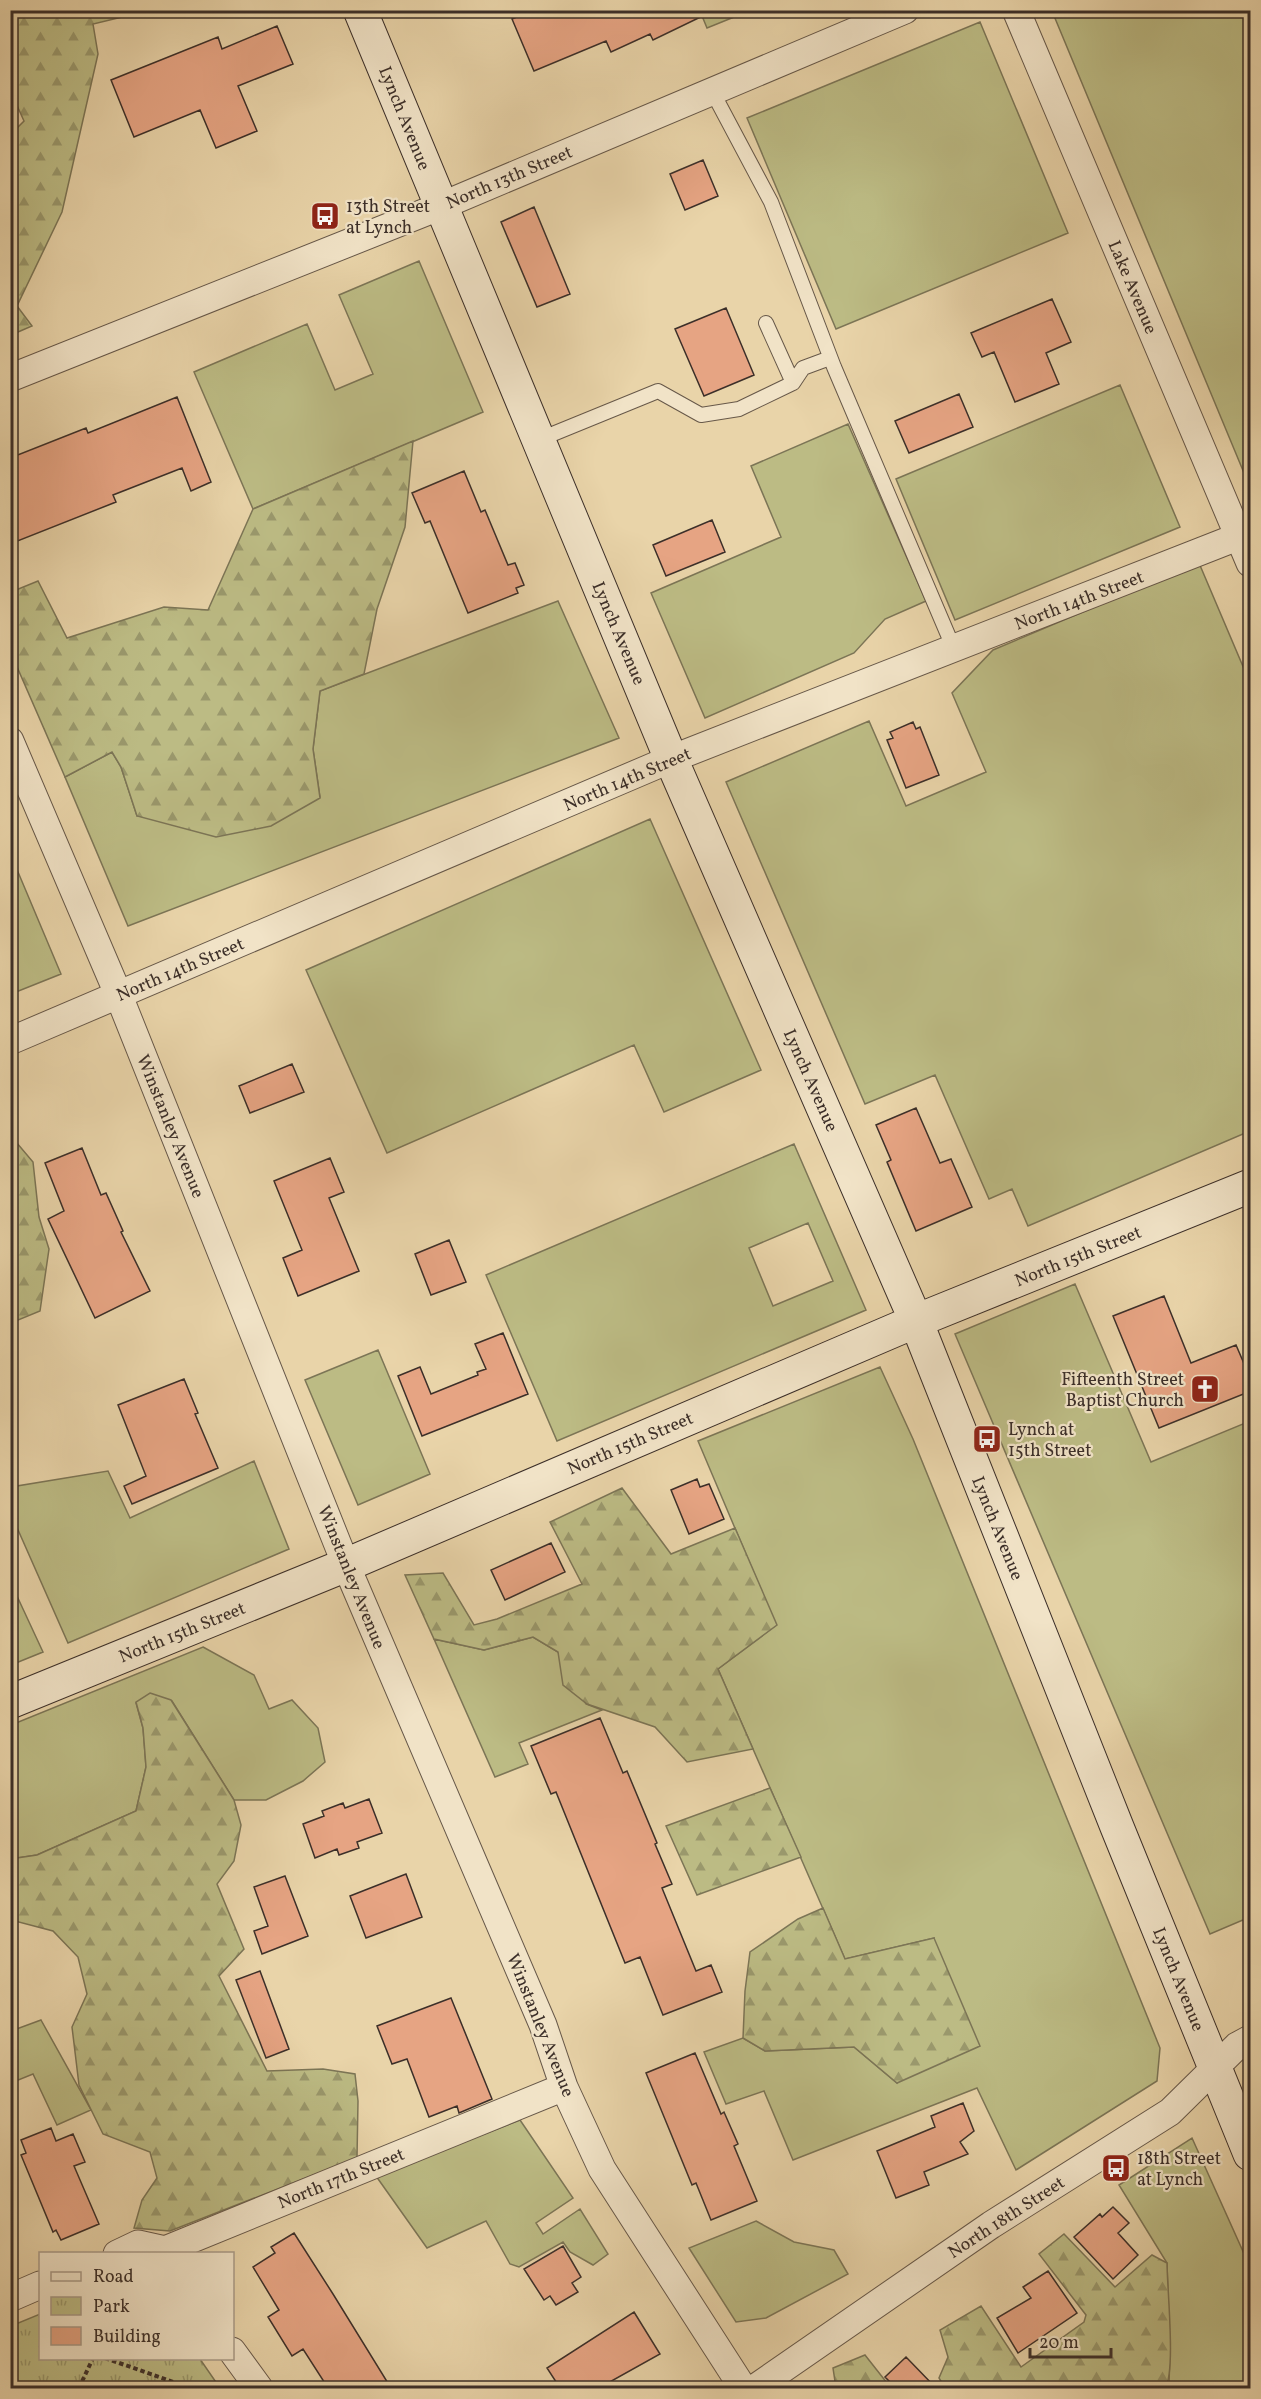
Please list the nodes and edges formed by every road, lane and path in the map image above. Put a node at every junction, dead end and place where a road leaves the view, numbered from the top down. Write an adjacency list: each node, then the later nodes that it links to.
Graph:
1 (360, 10): 5 (street, Lynch Avenue)
2 (905, 10): 4 (street, North 13th Street)
3 (1016, 10): 11 (street, Lake Avenue)
4 (712, 92): 5 (street, North 13th Street); 7 (lane)
5 (441, 206): 8 (street, North 13th Street); 10 (street, Lynch Avenue)
6 (766, 323): 9 (lane)
7 (831, 358): 9 (lane); 13 (lane)
8 (10, 378)
9 (793, 383): 10 (lane)
10 (538, 440): 15 (street, Lynch Avenue)
11 (1245, 534): 12 (street, Lake Avenue); 13 (street, North 14th Street)
12 (1251, 563)
13 (954, 649): 15 (street, North 14th Street)
14 (10, 741): 16 (street, Winstanley Avenue)
15 (671, 759): 16 (street, North 14th Street); 19 (street, Lynch Avenue)
16 (119, 996): 17 (street, North 14th Street); 20 (street, Winstanley Avenue)
17 (10, 1041)
18 (1251, 1186): 19 (street, North 15th Street)
19 (916, 1321): 20 (street, North 15th Street); 23 (street, Lynch Avenue)
20 (346, 1565): 21 (street, North 15th Street); 24 (street, Winstanley Avenue)
21 (10, 1702)
22 (1251, 2039): 23 (street, North 18th Street)
23 (1215, 2067): 25 (street, Lynch Avenue); 37 (street, North 18th Street)
24 (564, 2087): 27 (street, North 17th Street); 36 (street, Winstanley Avenue)
25 (1251, 2154)
26 (119, 2252): 27 (street, North 17th Street)
27 (166, 2252)
28 (39, 2285): 29 (street)
29 (10, 2298)
30 (234, 2353): 35 (street)
31 (92, 2360): 33 (path)
32 (111, 2360): 34 (path)
33 (79, 2388)
34 (183, 2388)
35 (259, 2388)
36 (743, 2388)
37 (755, 2388)

